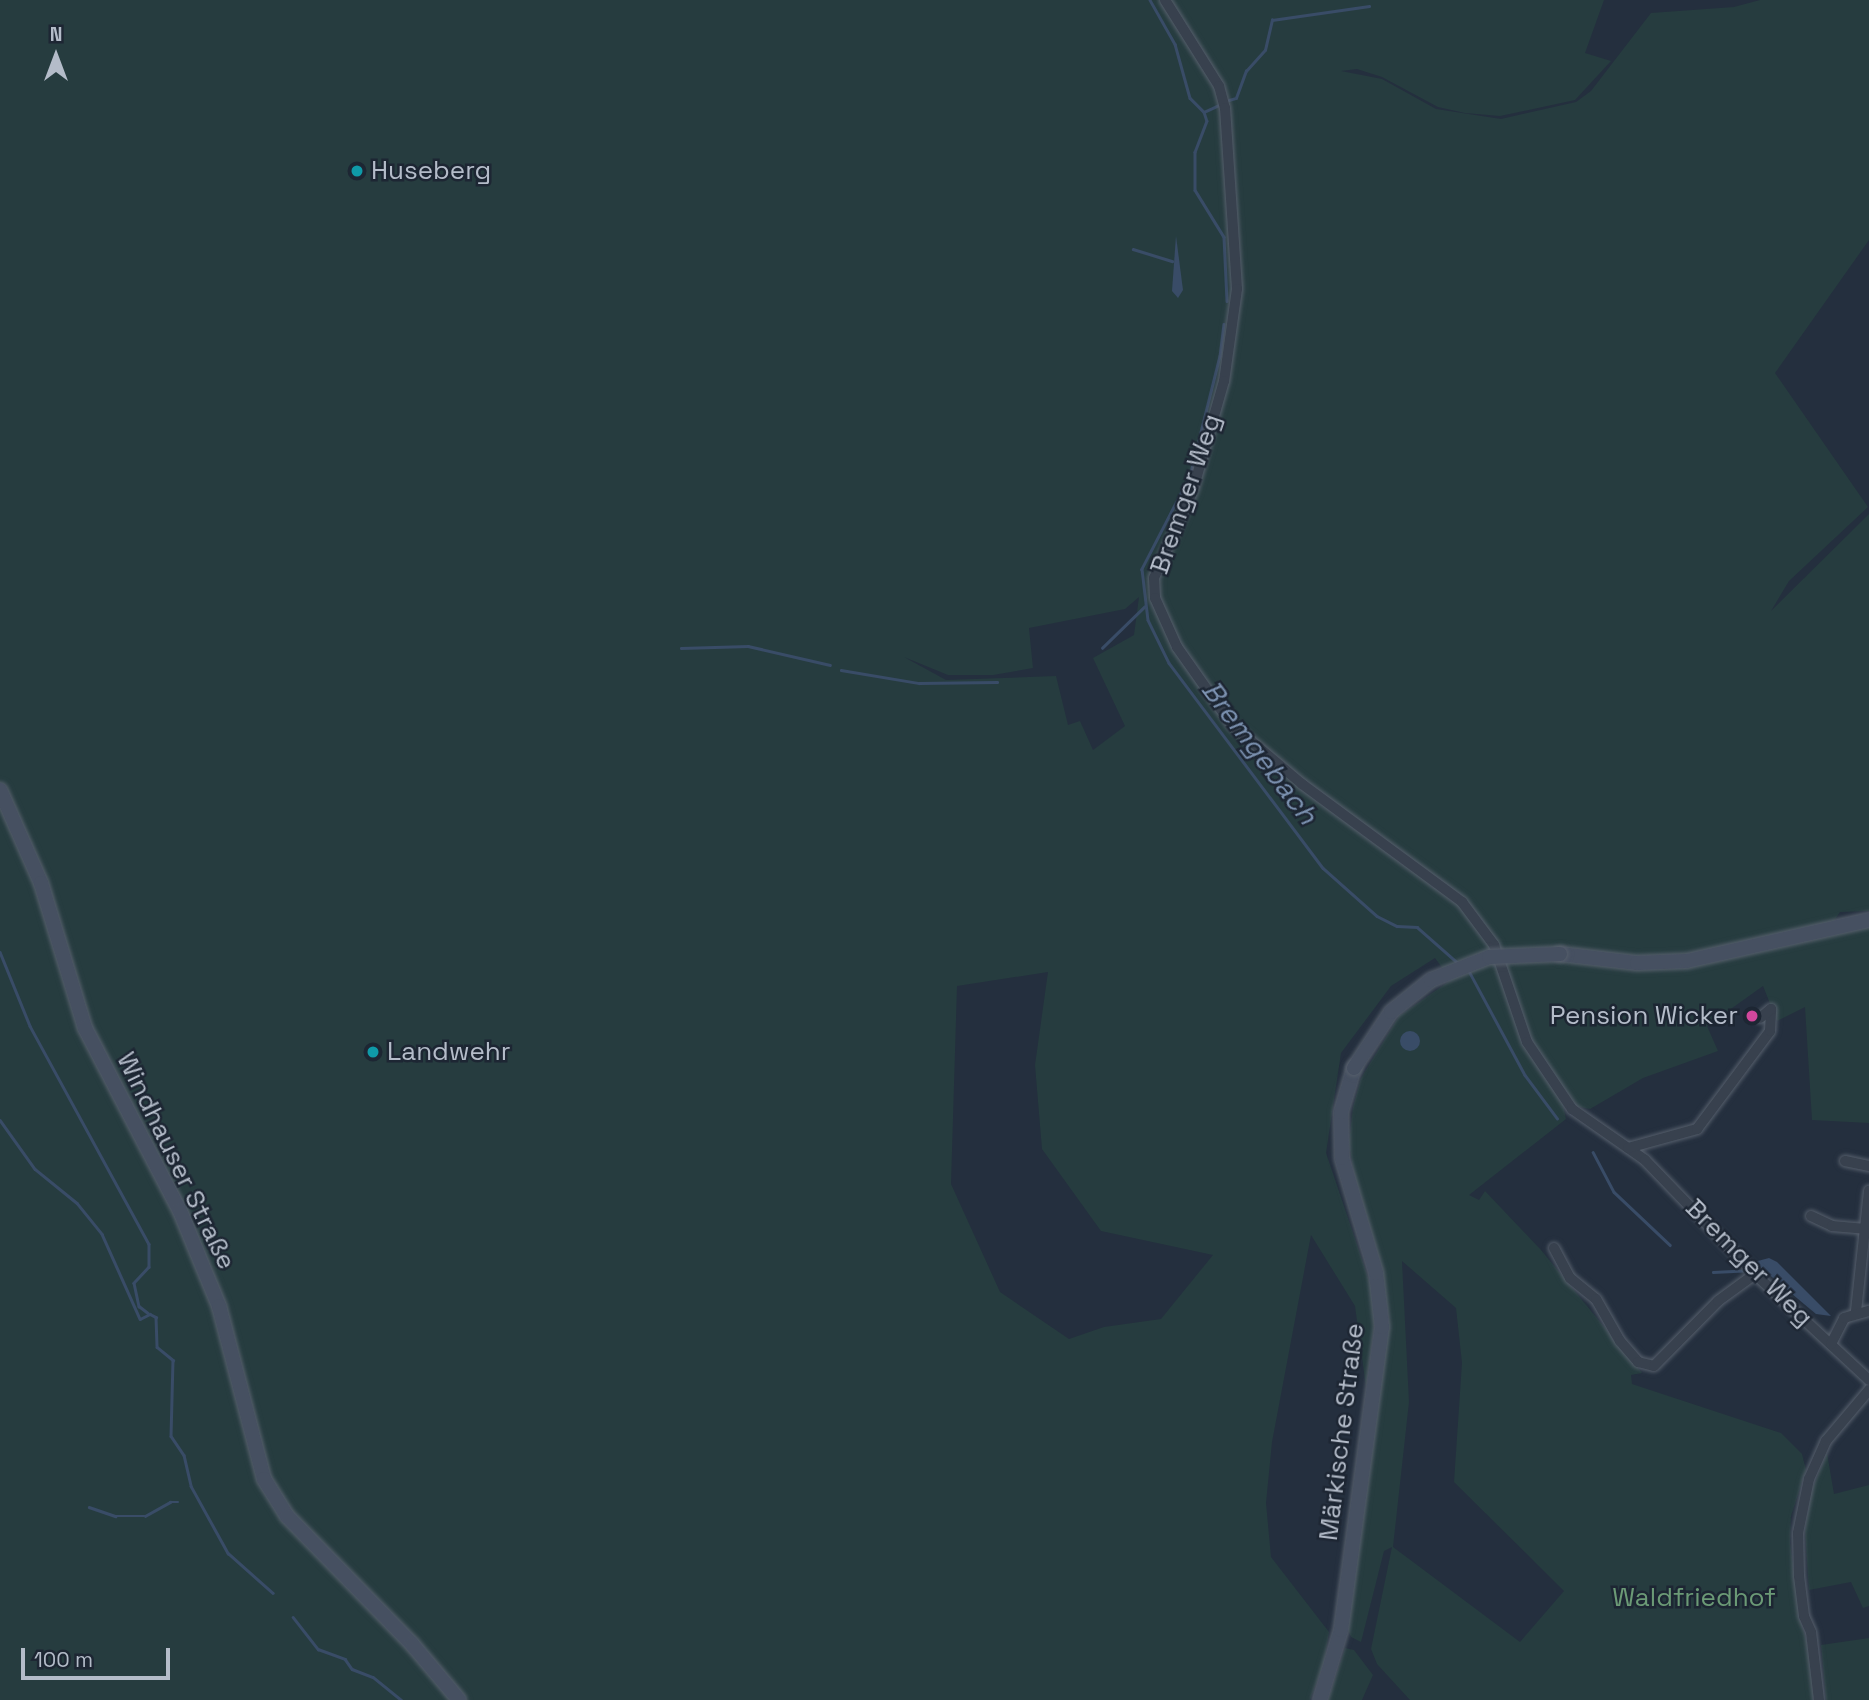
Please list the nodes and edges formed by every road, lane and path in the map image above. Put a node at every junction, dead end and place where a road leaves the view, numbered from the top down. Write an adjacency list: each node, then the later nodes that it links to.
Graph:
1 (1165, 0): 5 (street, Bremger Weg)
2 (0, 790): 18 (main road, Windhauser Straße)
3 (1869, 920): 19 (main road, Märkische Straße, bridge)
4 (1760, 1018): 5 (street)
5 (1628, 1148): 12 (street, Bremger Weg)
6 (1845, 1161): 7 (street)
7 (1869, 1166)
8 (1869, 1191): 10 (street)
9 (1811, 1216): 10 (street)
10 (1865, 1229): 13 (street)
11 (1554, 1248): 12 (street)
12 (1751, 1270): 15 (street, Bremger Weg)
13 (1856, 1311): 14 (street); 15 (street)
14 (1869, 1311)
15 (1831, 1344): 16 (street, Bremger Weg)
16 (1869, 1380)
17 (1869, 1390): 20 (street)
18 (460, 1700)
19 (1320, 1700)
20 (1819, 1700)

